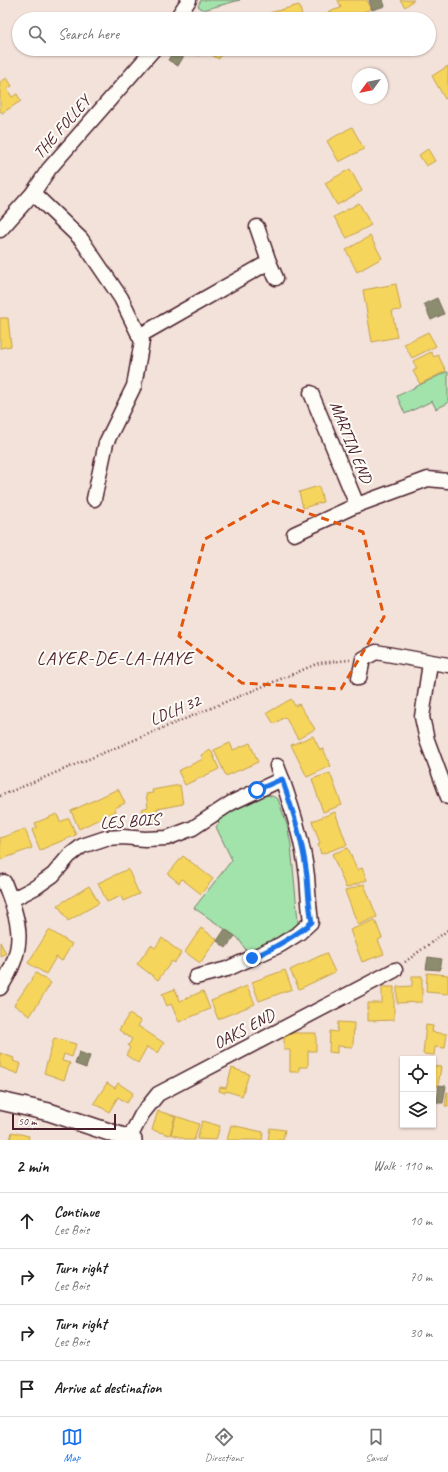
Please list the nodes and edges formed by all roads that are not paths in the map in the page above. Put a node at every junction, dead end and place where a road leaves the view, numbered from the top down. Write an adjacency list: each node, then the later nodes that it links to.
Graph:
1 (189, 0): 2 (street)
2 (181, 12)
3 (148, 56): 4 (street, THE FOLLEY)
4 (33, 193): 6 (street, THE FOLLEY); 9 (street)
5 (258, 227): 7 (street)
6 (0, 230)
7 (269, 262): 8 (street); 9 (street)
8 (276, 278)
9 (139, 336): 12 (street)
10 (311, 393): 13 (street, MARTIN END)
11 (448, 481): 13 (street)
12 (94, 499)
13 (357, 505): 14 (street)
14 (294, 534)
15 (430, 663): 16 (street); 17 (street); 18 (street)
16 (448, 665)
17 (359, 678)
18 (448, 797)
19 (4, 882): 20 (street)
20 (11, 900): 22 (street, LES BOIS); 23 (street)
21 (394, 970): 25 (street, OAKS END)
22 (196, 977)
23 (0, 988)
24 (0, 1101): 25 (main road)
25 (131, 1139)

